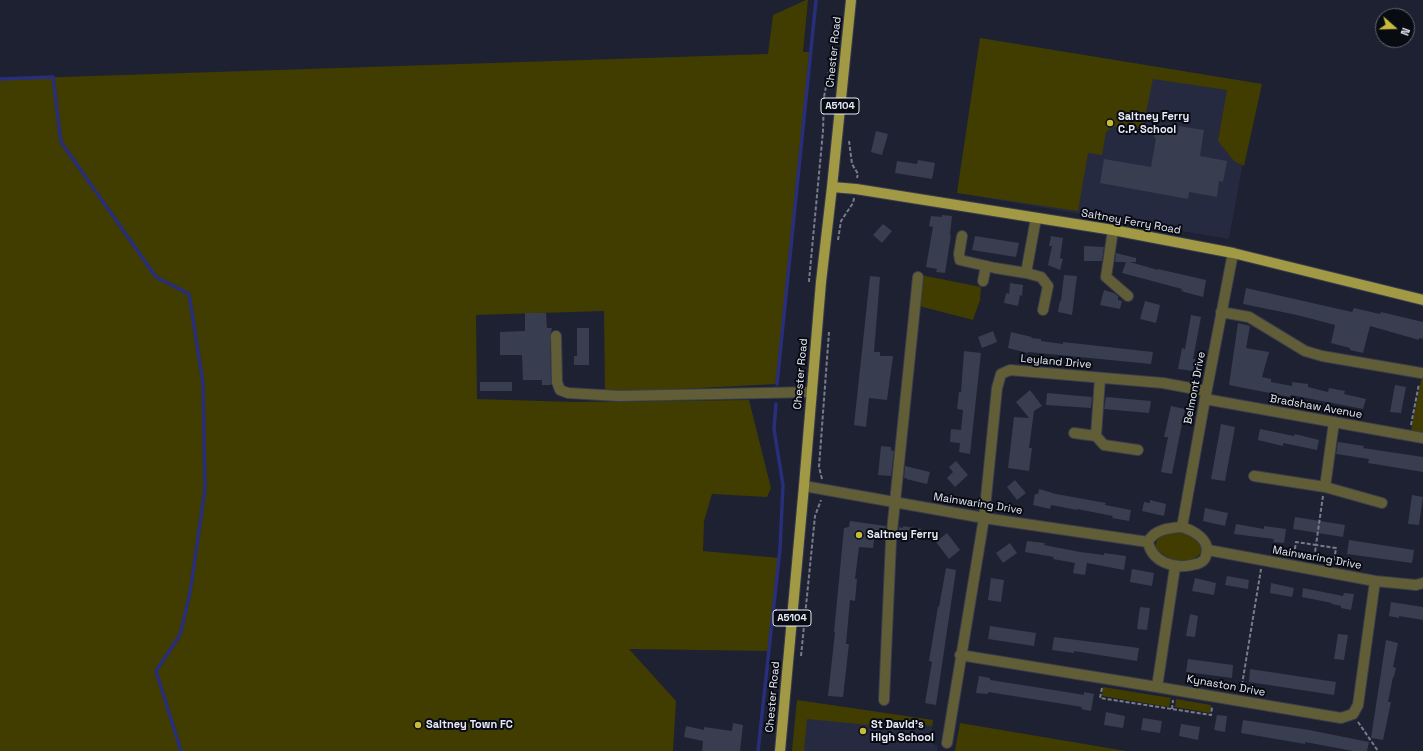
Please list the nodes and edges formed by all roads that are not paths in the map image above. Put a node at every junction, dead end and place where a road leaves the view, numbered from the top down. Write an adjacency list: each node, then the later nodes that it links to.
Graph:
1 (851, 0): 2 (main road, Chester Road / A5104)
2 (832, 187): 3 (main road, Saltney Ferry Road); 18 (main road, Chester Road / A5104)
3 (1036, 218): 4 (main road, Saltney Ferry Road); 8 (street)
4 (1113, 230): 6 (main road, Saltney Ferry Road); 11 (street)
5 (962, 236): 7 (street)
6 (1233, 254): 12 (main road, Saltney Ferry Road); 14 (street, Belmont Drive)
7 (986, 266): 8 (street); 10 (street)
8 (1026, 273): 13 (street)
9 (918, 277): 28 (street)
10 (983, 281)
11 (1128, 296)
12 (1421, 297)
13 (1043, 310)
14 (1221, 312): 16 (street); 19 (street, Belmont Drive)
15 (556, 336): 18 (street)
16 (1421, 373)
17 (1100, 378): 19 (street, Leyland Drive); 22 (street); 30 (street, Leyland Drive)
18 (812, 392): 26 (main road, Chester Road / A5104)
19 (1205, 395): 20 (street, Bradshaw Avenue); 31 (street, Belmont Drive)
20 (1334, 422): 23 (street, Bradshaw Avenue); 27 (street)
21 (1074, 434): 22 (street)
22 (1096, 436): 24 (street)
23 (1423, 438)
24 (1138, 450)
25 (1254, 476): 27 (street)
26 (804, 486): 28 (street, Mainwaring Drive); 41 (main road, Chester Road / A5104)
27 (1325, 487): 29 (street)
28 (895, 502): 30 (street, Mainwaring Drive); 39 (street)
29 (1382, 503)
30 (984, 518): 32 (street, Mainwaring Drive); 37 (street)
31 (1182, 527): 32 (street); 33 (street)
32 (1148, 542): 34 (street)
33 (1208, 550): 34 (street); 35 (street, Mainwaring Drive)
34 (1175, 567): 38 (street)
35 (1375, 581): 36 (street, Mainwaring Drive); 38 (street, Kynaston Drive)
36 (1423, 583)
37 (960, 655): 38 (street, Kynaston Drive); 40 (street)
38 (1157, 687)
39 (884, 700)
40 (947, 743)
41 (780, 751)

